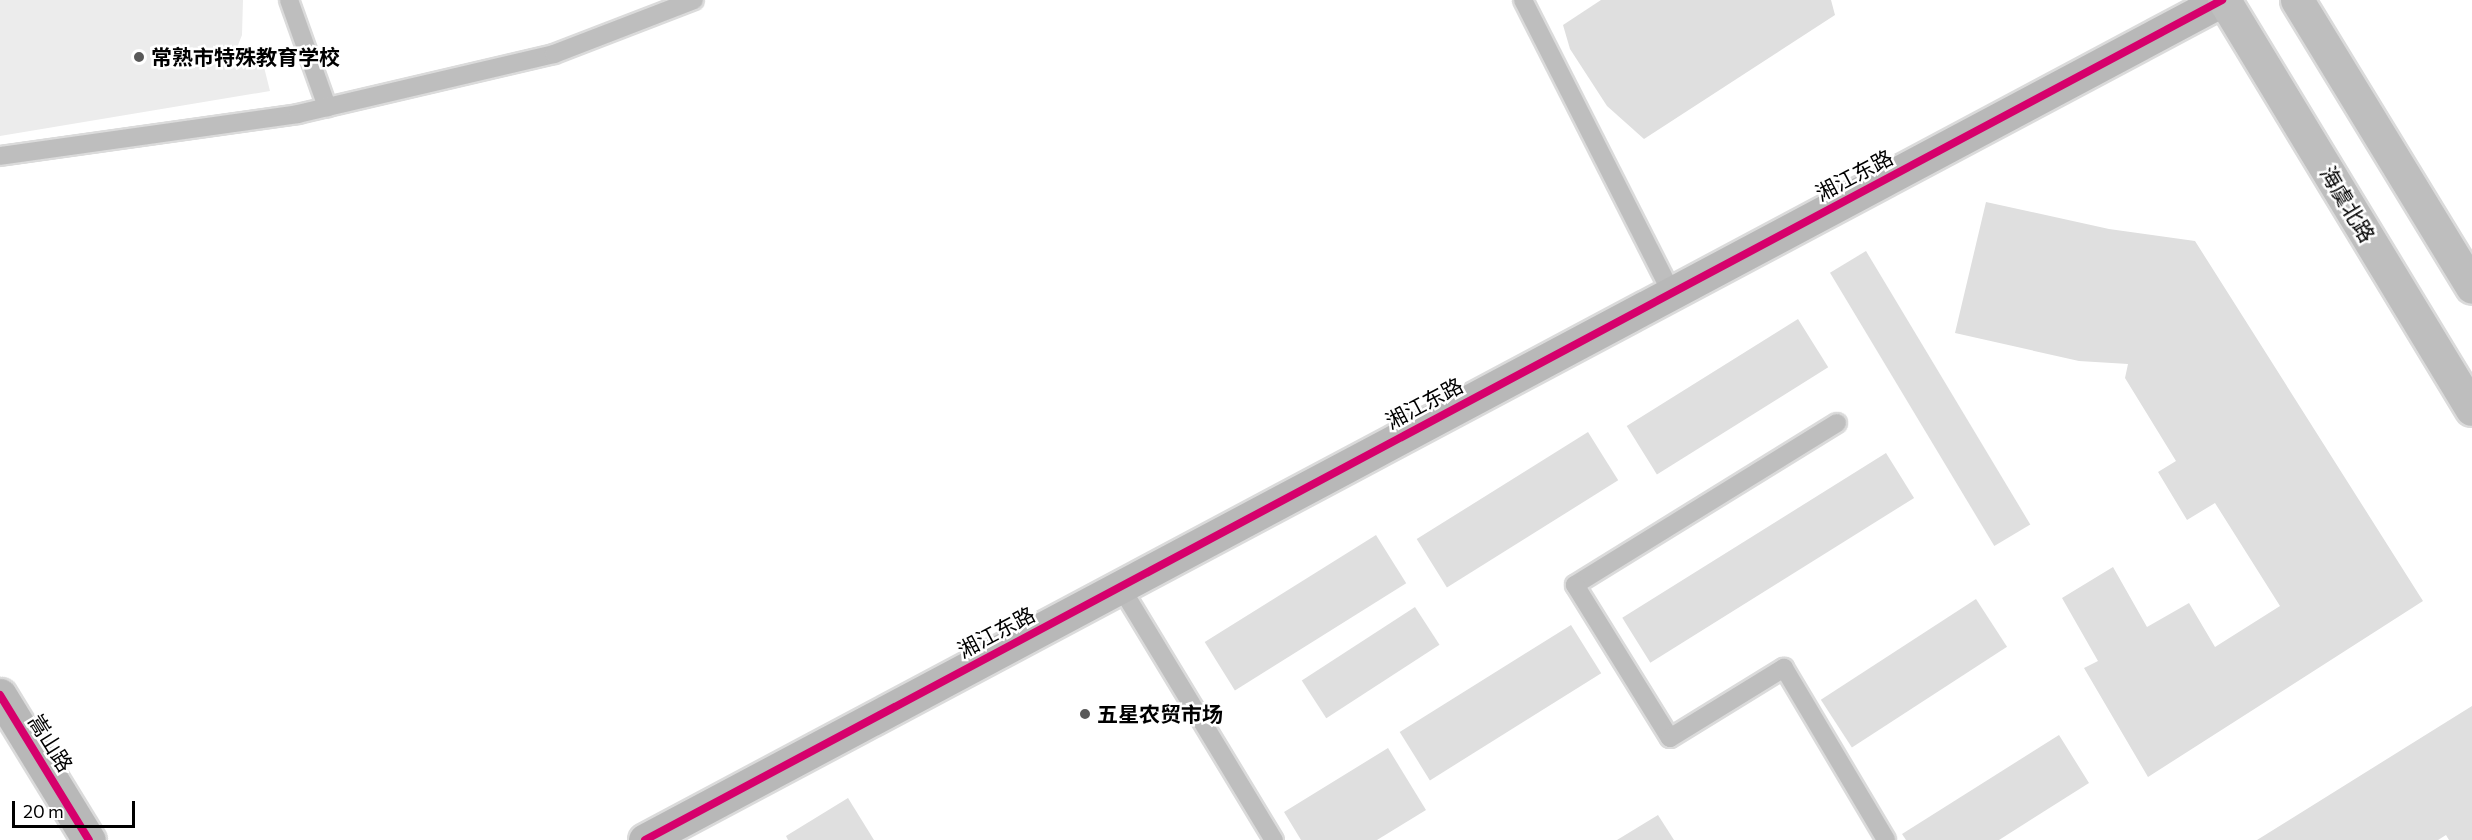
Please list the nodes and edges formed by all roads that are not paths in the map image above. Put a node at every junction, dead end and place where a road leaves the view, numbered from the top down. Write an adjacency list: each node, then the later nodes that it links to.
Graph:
1 (289, 0): 6 (lane)
2 (694, 0): 6 (lane)
3 (1523, 0): 9 (lane)
4 (2223, 0): 9 (street, 湘江东路); 10 (main road, 海虞北路)
5 (2297, 0): 8 (main road)
6 (327, 107): 7 (lane)
7 (0, 156)
8 (2472, 287)
9 (1671, 292): 12 (street, 湘江东路)
10 (2472, 409)
11 (1837, 423): 17 (lane)
12 (1120, 586): 15 (street, 湘江东路); 16 (lane)
13 (0, 695): 14 (street, 嵩山路)
14 (89, 840)
15 (645, 840)
16 (1274, 840)
17 (1886, 840)

